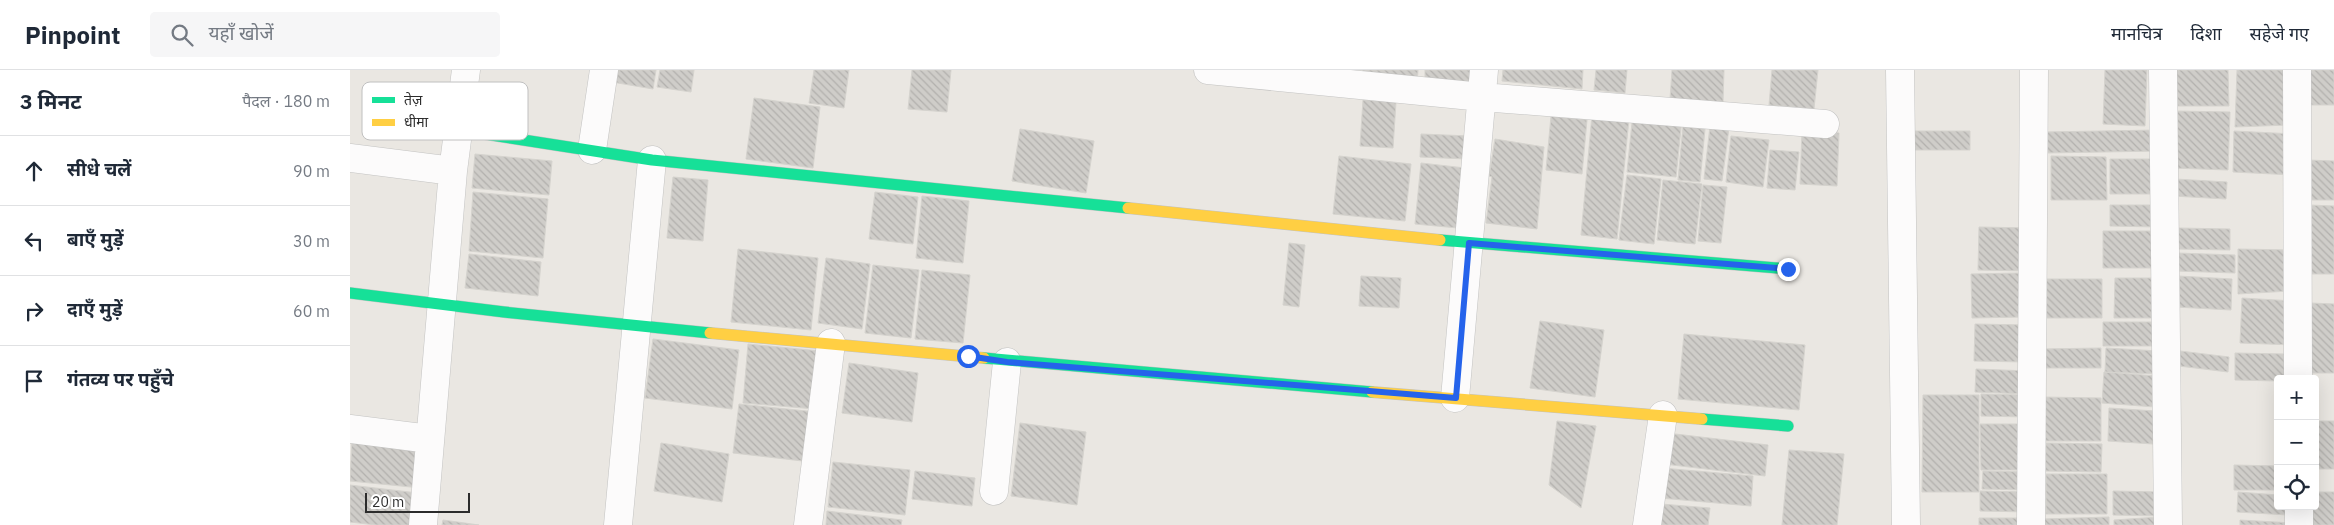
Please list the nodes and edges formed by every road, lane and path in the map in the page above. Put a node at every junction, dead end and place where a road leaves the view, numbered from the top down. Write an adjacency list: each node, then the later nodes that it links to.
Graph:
1 (604, 70): 12 (street)
2 (1208, 70): 8 (street)
3 (1484, 70): 8 (street)
4 (1900, 70): 35 (street)
5 (2034, 70): 36 (street)
6 (2163, 70): 37 (street)
7 (2297, 70): 23 (street)
8 (1482, 97): 9 (street); 16 (street)
9 (1825, 124)
10 (458, 140): 15 (street)
11 (526, 140): 12 (street)
12 (592, 150): 14 (street)
13 (350, 158): 15 (street)
14 (652, 160): 16 (street); 20 (street)
15 (453, 171): 19 (street)
16 (1469, 243): 17 (street); 24 (street)
17 (1788, 269)
18 (350, 293): 19 (street)
19 (442, 306): 20 (street); 28 (street)
20 (636, 327): 21 (street); 32 (street)
21 (831, 343): 22 (street); 33 (street)
22 (1007, 362): 24 (street); 29 (street)
23 (2298, 375)
24 (1456, 398): 25 (street)
25 (1663, 415): 26 (street); 34 (street)
26 (1788, 426)
27 (350, 429): 28 (street)
28 (430, 439): 31 (street)
29 (994, 491)
30 (2299, 510): 38 (street)
31 (422, 525)
32 (618, 525)
33 (808, 525)
34 (1647, 525)
35 (1906, 525)
36 (2031, 525)
37 (2168, 525)
38 (2299, 525)

